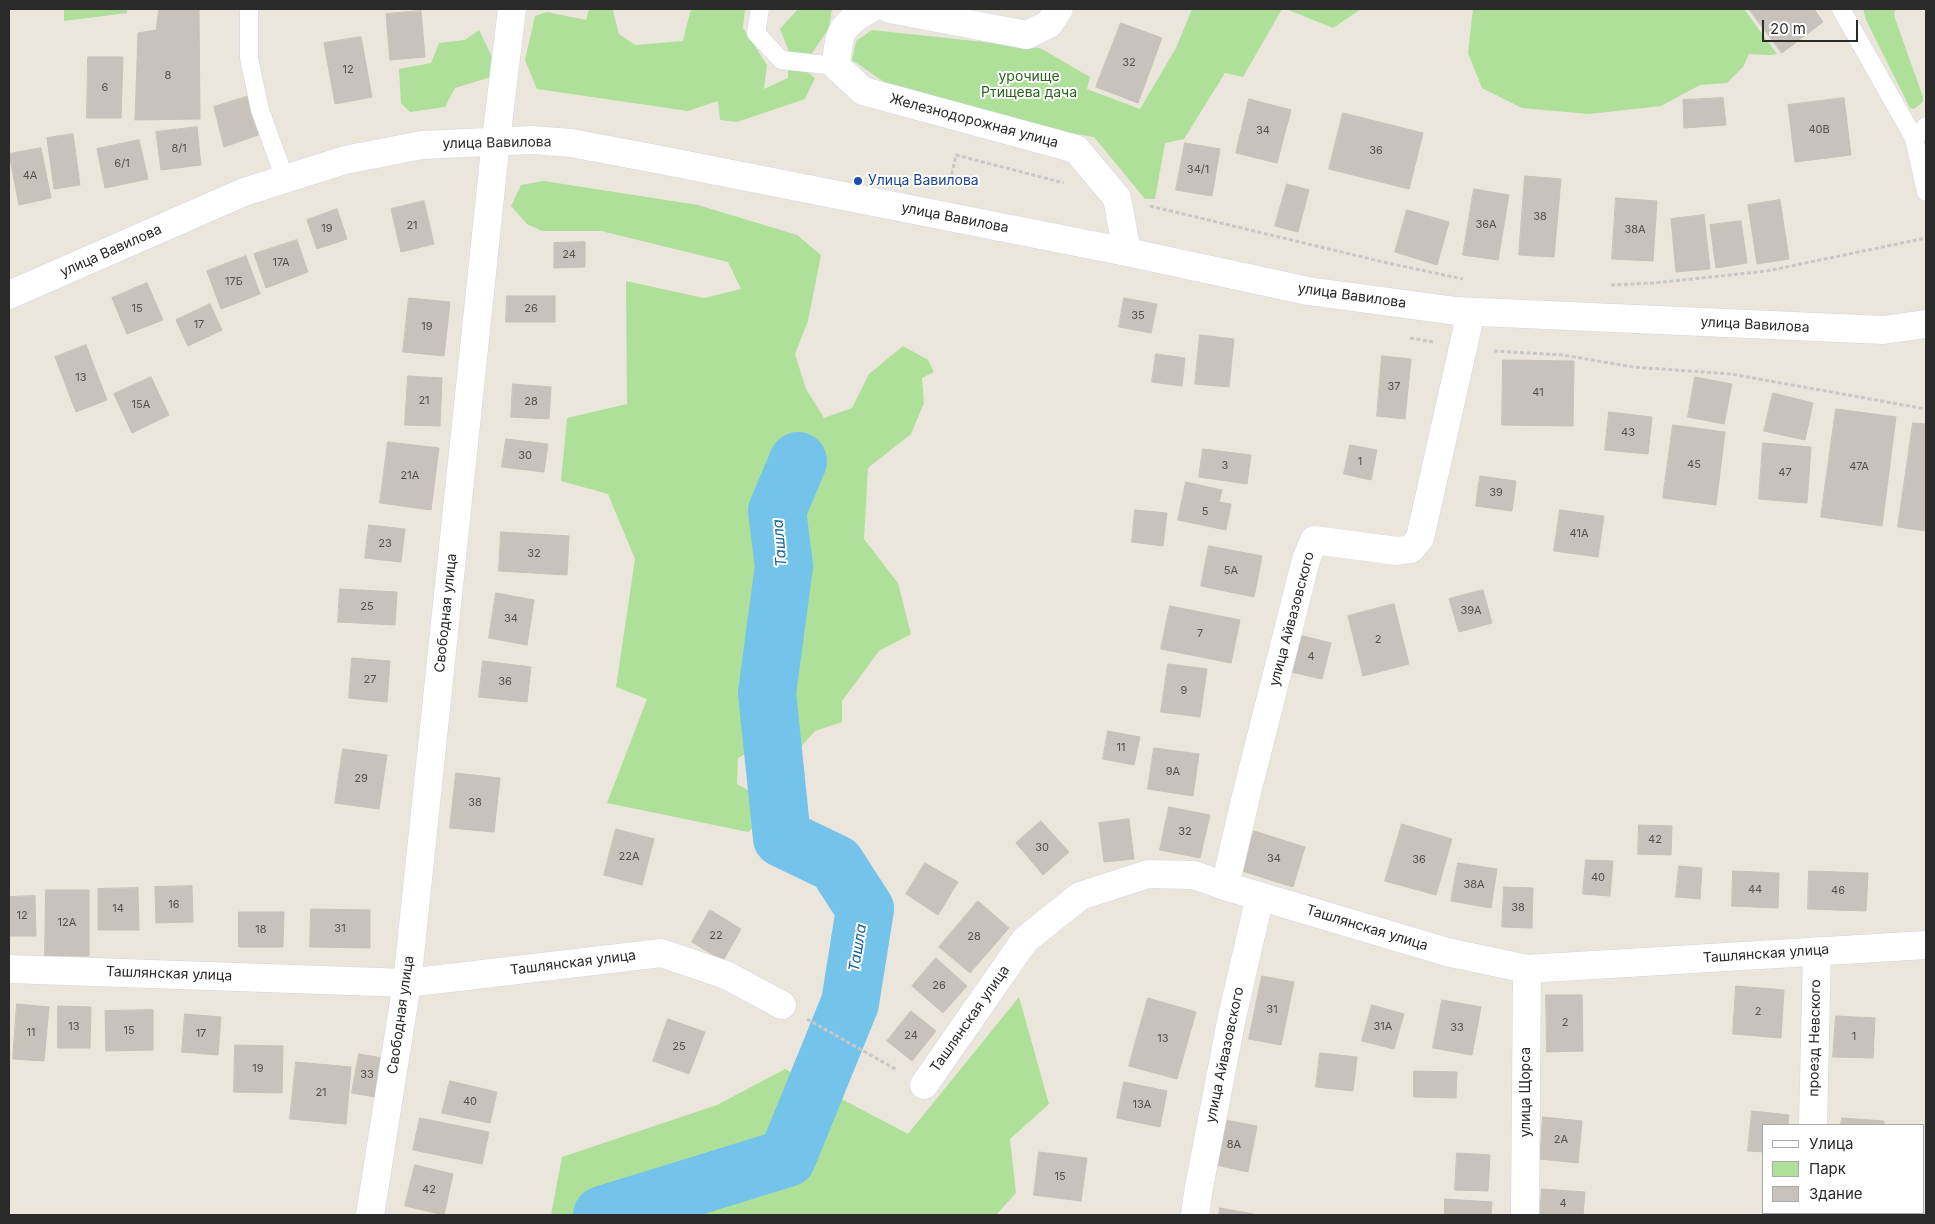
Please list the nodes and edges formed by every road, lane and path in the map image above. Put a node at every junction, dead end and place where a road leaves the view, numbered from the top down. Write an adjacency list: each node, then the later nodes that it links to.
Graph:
1 (248, 9): 11 (lane)
2 (512, 9): 10 (street, Свободная улица)
3 (760, 9): 8 (lane)
4 (870, 9): 8 (street)
5 (890, 9): 6 (street)
6 (1059, 9)
7 (1841, 9): 9 (lane)
8 (836, 66): 13 (street, Железнодорожная улица)
9 (1920, 132): 12 (lane)
10 (496, 140): 11 (street, улица Вавилова); 13 (street, улица Вавилова); 23 (street, Свободная улица)
11 (285, 179): 14 (street, улица Вавилова)
12 (1926, 192)
13 (1127, 252): 15 (street, улица Вавилова)
14 (9, 295)
15 (1471, 312): 16 (street, улица Вавилова); 17 (street, улица Айвазовского)
16 (1926, 324)
17 (1225, 886): 18 (street, Ташлянская улица); 25 (street, Ташлянская улица)
18 (1260, 896): 22 (street, Ташлянская улица); 28 (street, улица Айвазовского)
19 (1926, 944): 20 (street, Ташлянская улица)
20 (1817, 951): 22 (street, Ташлянская улица); 26 (street, проезд Невского)
21 (9, 969): 23 (street, Ташлянская улица)
22 (1527, 969): 29 (street, улица Щорса)
23 (407, 983): 24 (street, Ташлянская улица); 27 (street, Свободная улица)
24 (782, 1005): 25 (path, Ташлянская улица)
25 (924, 1085)
26 (1813, 1124)
27 (370, 1215)
28 (1195, 1215)
29 (1525, 1215)

